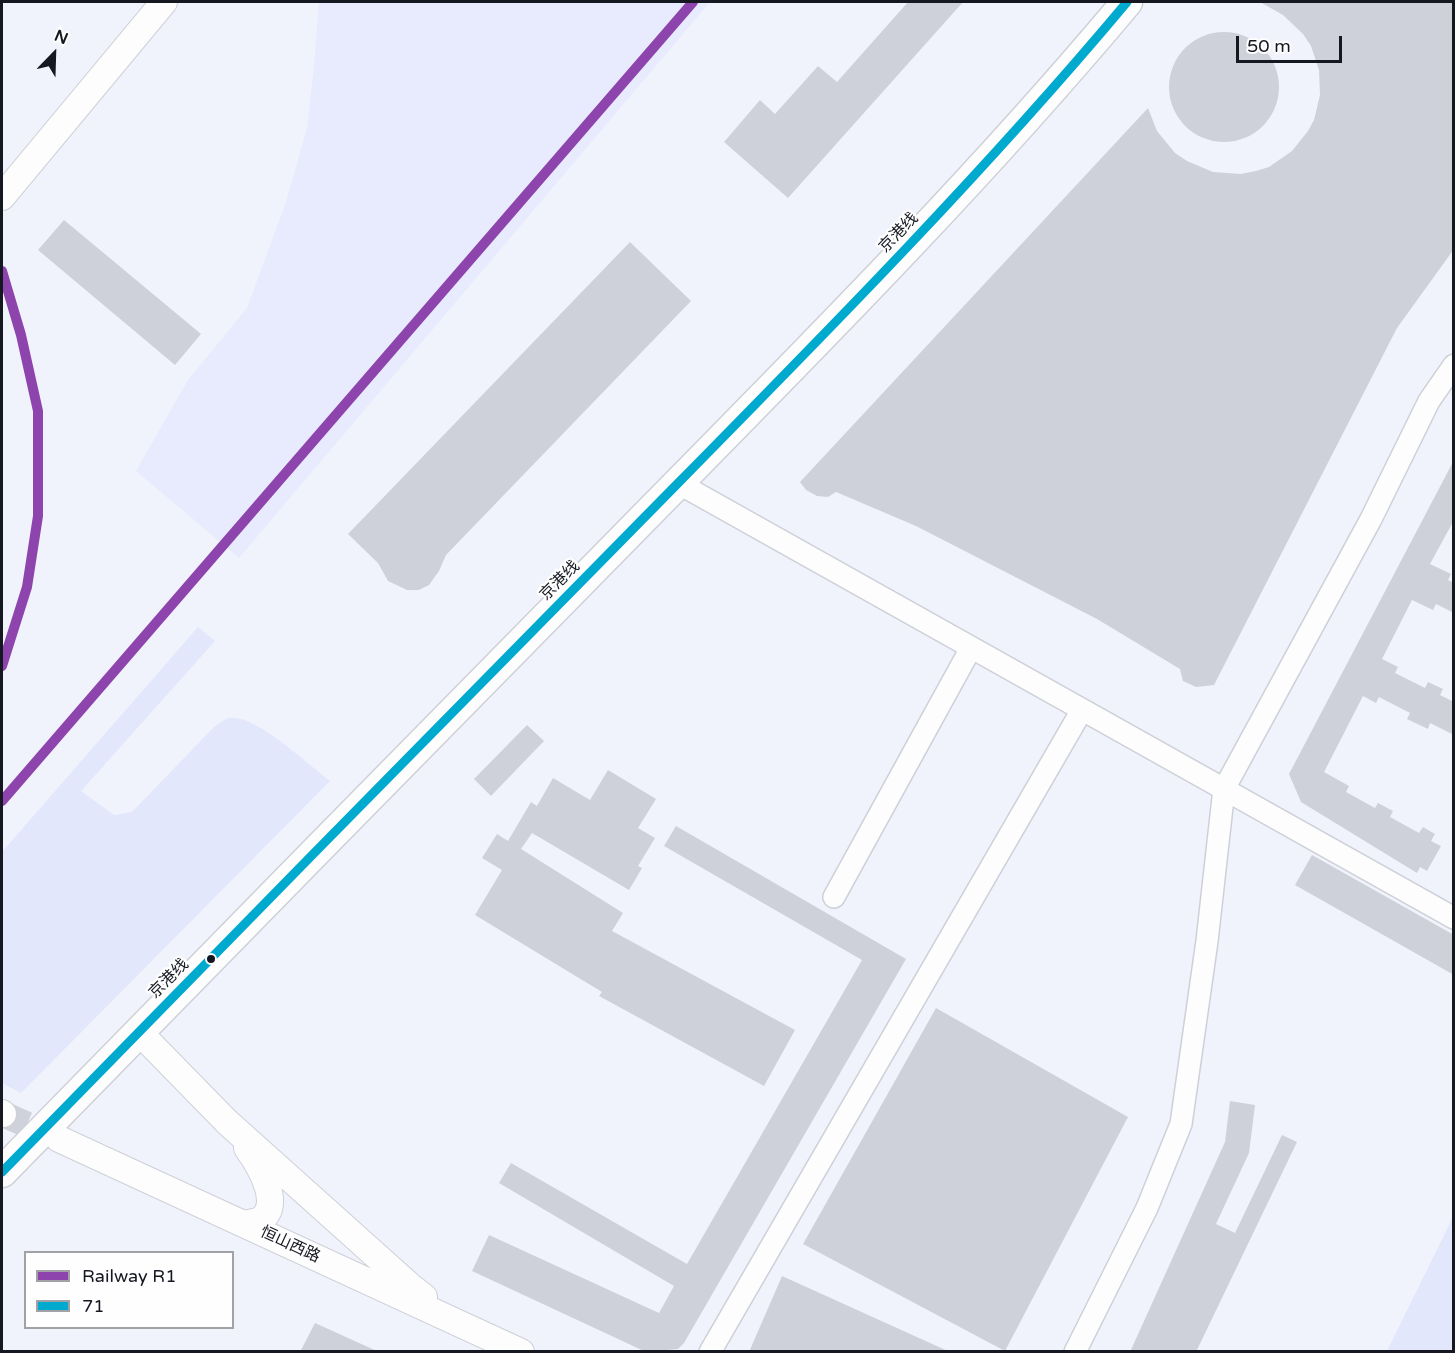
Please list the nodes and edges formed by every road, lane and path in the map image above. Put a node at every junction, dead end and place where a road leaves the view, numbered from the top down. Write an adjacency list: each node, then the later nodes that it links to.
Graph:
1 (141, 2): 5 (main road)
2 (164, 2): 6 (main road)
3 (1106, 2): 17 (highway, 京港线)
4 (1127, 2): 8 (highway, 京港线)
5 (2, 170)
6 (2, 197)
7 (1454, 366): 11 (street)
8 (678, 483): 9 (street); 14 (highway, 京港线)
9 (971, 648): 10 (street); 12 (street)
10 (1082, 710): 11 (street); 22 (street)
11 (1224, 789): 13 (street); 23 (street)
12 (834, 897)
13 (1454, 918)
14 (139, 1032): 15 (main road); 18 (highway, 京港线)
15 (227, 1122): 19 (main road); 20 (main road)
16 (59, 1139): 19 (main road, 恒山西路)
17 (2, 1149)
18 (2, 1173)
19 (243, 1224): 20 (main road, 恒山西路)
20 (465, 1326): 21 (main road, 恒山西路)
21 (522, 1352)
22 (710, 1352)
23 (1075, 1352)

